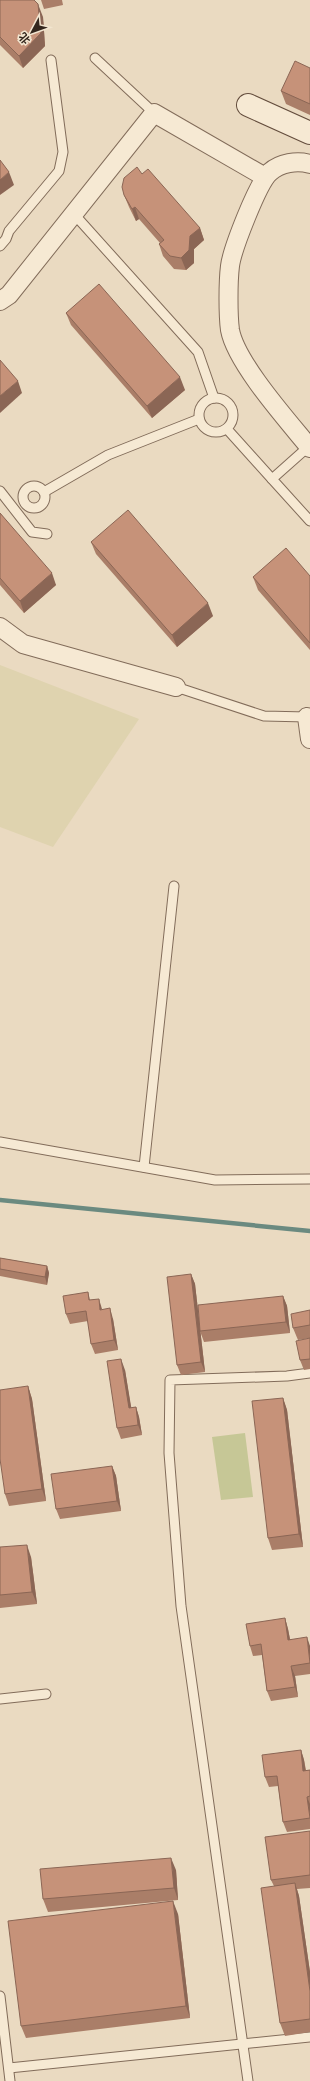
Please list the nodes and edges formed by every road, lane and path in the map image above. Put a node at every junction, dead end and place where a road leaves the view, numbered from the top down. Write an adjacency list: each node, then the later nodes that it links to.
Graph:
1 (96, 58): 4 (lane)
2 (51, 60): 9 (lane)
3 (248, 105): 5 (street)
4 (154, 113): 7 (street); 8 (street)
5 (310, 133)
6 (310, 164): 7 (street)
7 (265, 177): 14 (street)
8 (74, 214): 10 (street); 11 (lane)
9 (0, 246)
10 (0, 300)
11 (214, 398): 12 (lane); 13 (lane)
12 (199, 419): 13 (lane); 17 (lane)
13 (227, 429): 15 (lane)
14 (309, 447): 15 (lane)
15 (272, 479): 20 (lane)
16 (0, 491): 19 (lane)
17 (44, 492): 18 (lane); 18 (lane)
18 (25, 502): 19 (lane)
19 (15, 508): 21 (lane)
20 (310, 521)
21 (47, 534)
22 (0, 628): 23 (street)
23 (176, 687): 24 (lane)
24 (308, 716): 25 (street)
25 (310, 739)
26 (174, 886): 28 (lane)
27 (0, 1142): 28 (lane)
28 (144, 1167): 29 (lane)
29 (310, 1179)
30 (310, 1373): 35 (lane)
31 (46, 1694): 32 (lane)
32 (0, 1699)
33 (0, 1996): 36 (lane)
34 (310, 2037): 35 (lane)
35 (243, 2045): 36 (lane); 38 (lane)
36 (9, 2068): 37 (lane)
37 (10, 2081)
38 (248, 2081)

